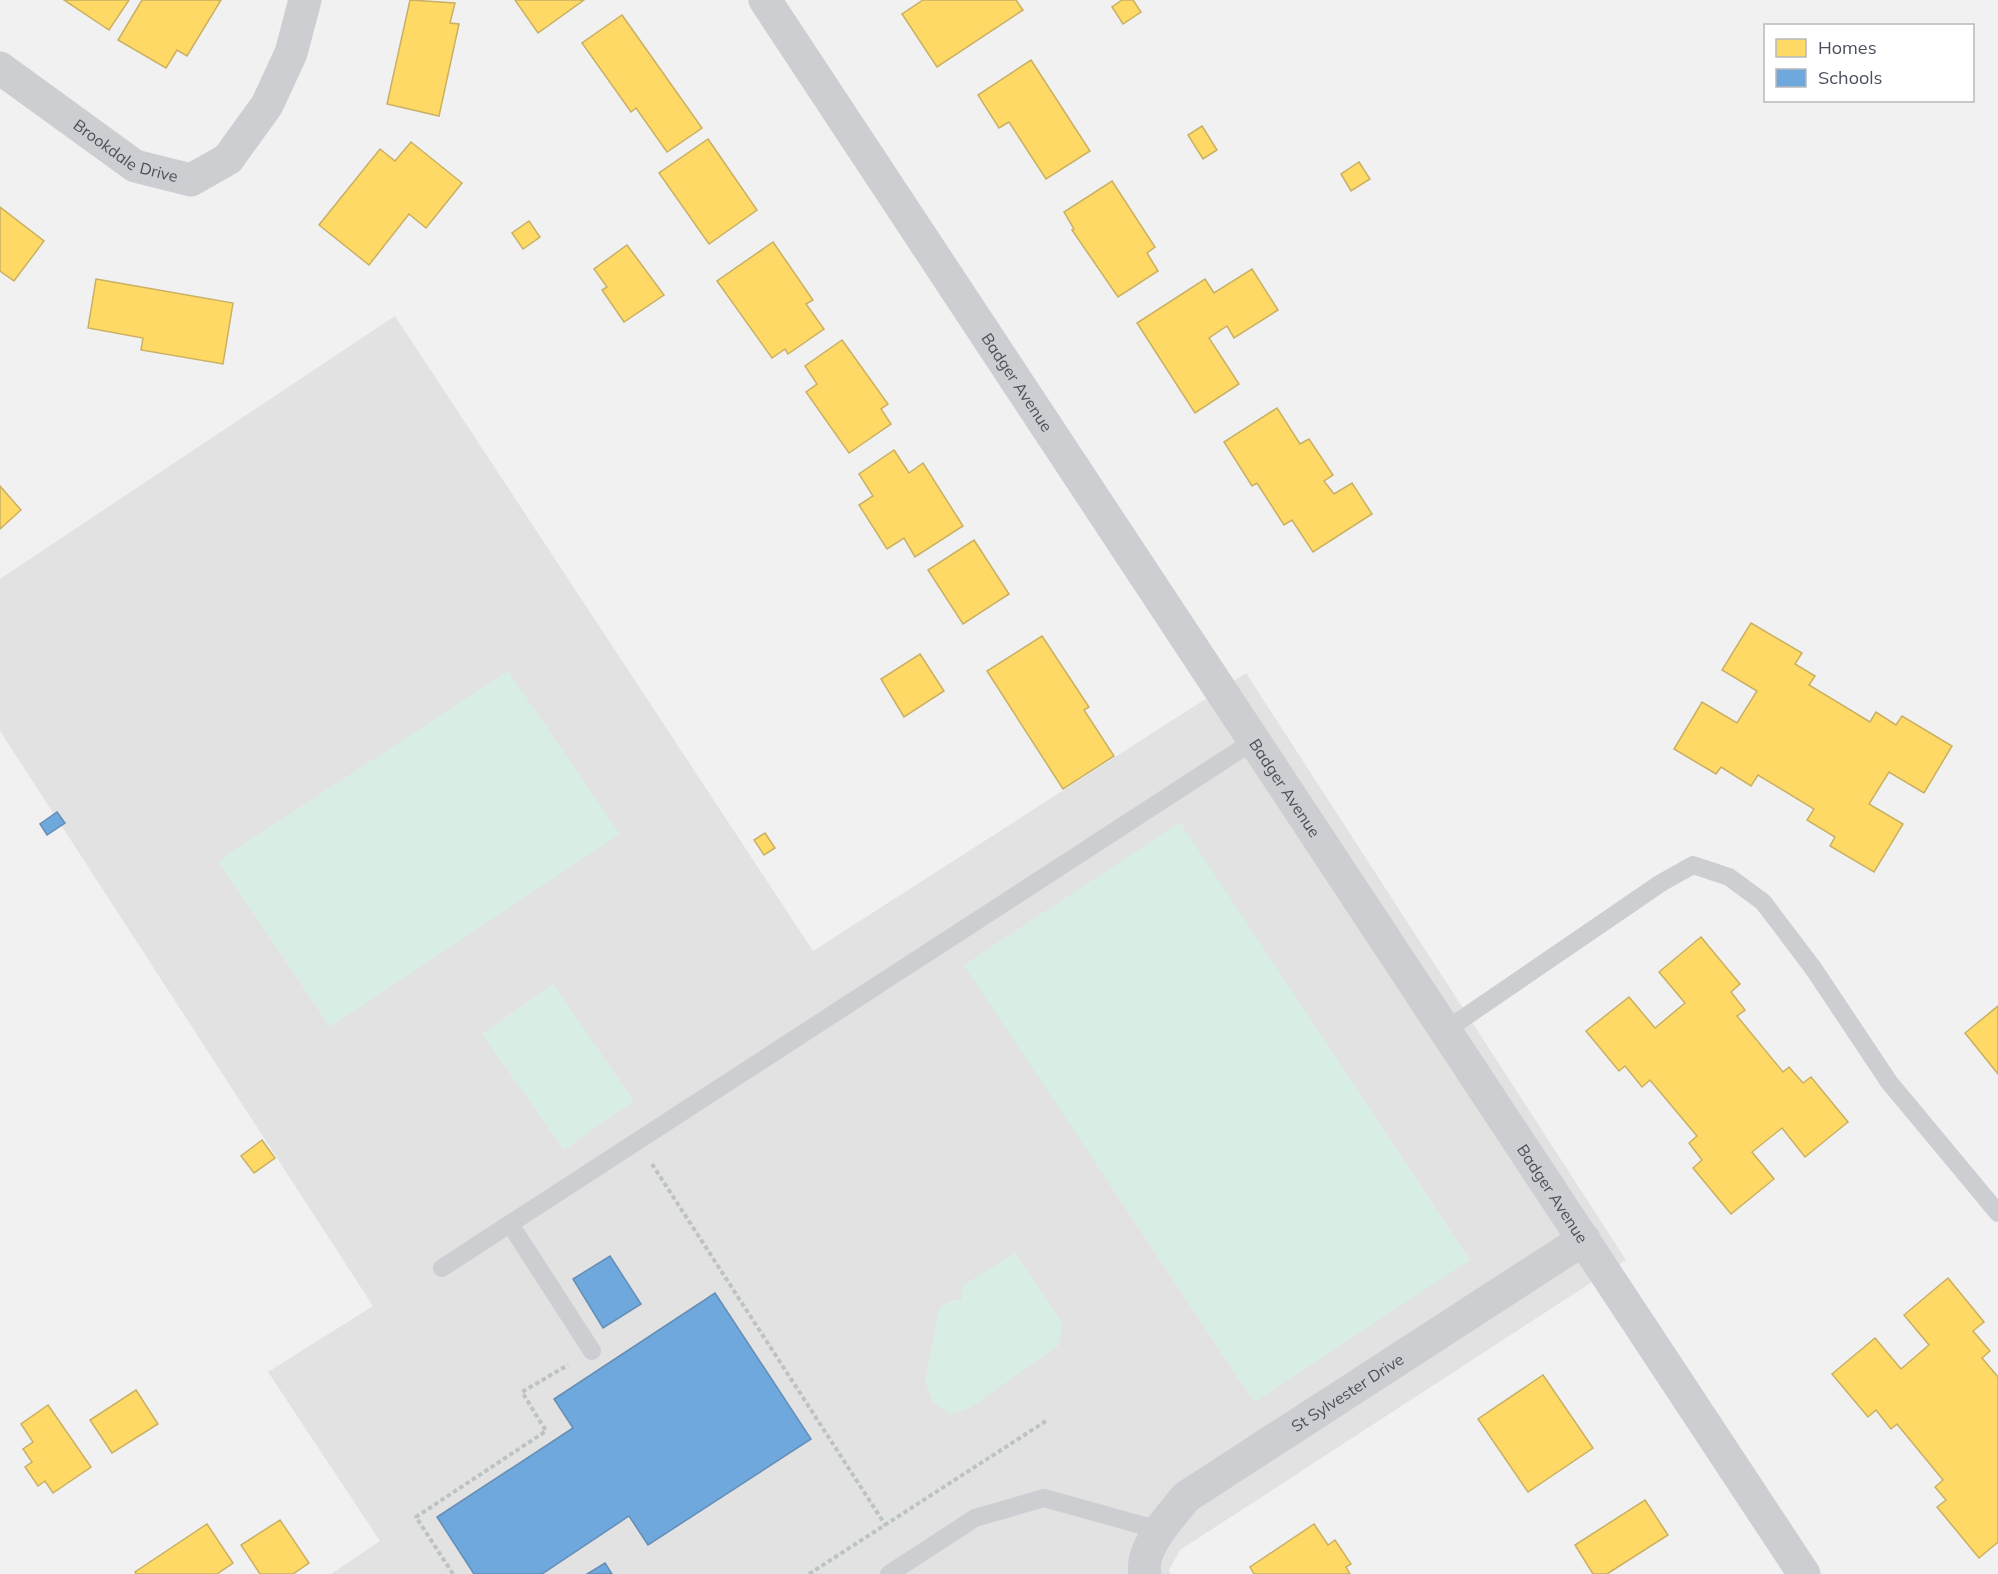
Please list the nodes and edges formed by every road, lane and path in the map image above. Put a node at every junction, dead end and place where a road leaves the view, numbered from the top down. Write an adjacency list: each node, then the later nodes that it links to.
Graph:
1 (305, 0): 3 (street, Brookdale Drive)
2 (765, 0): 4 (street, Badger Avenue)
3 (0, 68)
4 (1255, 740): 5 (street, Badger Avenue); 6 (lane)
5 (1446, 1030): 7 (lane); 9 (street, Badger Avenue)
6 (638, 1141): 8 (lane); 13 (path)
7 (1998, 1213)
8 (510, 1224): 10 (lane); 11 (lane)
9 (1584, 1239): 14 (street, St Sylvester Drive); 19 (street, Badger Avenue)
10 (442, 1268)
11 (592, 1350): 15 (path)
12 (1046, 1421): 13 (path)
13 (886, 1526): 16 (path)
14 (1159, 1530): 17 (lane); 18 (street, St Sylvester Drive)
15 (453, 1574)
16 (809, 1574)
17 (889, 1574)
18 (1145, 1574)
19 (1804, 1574)

